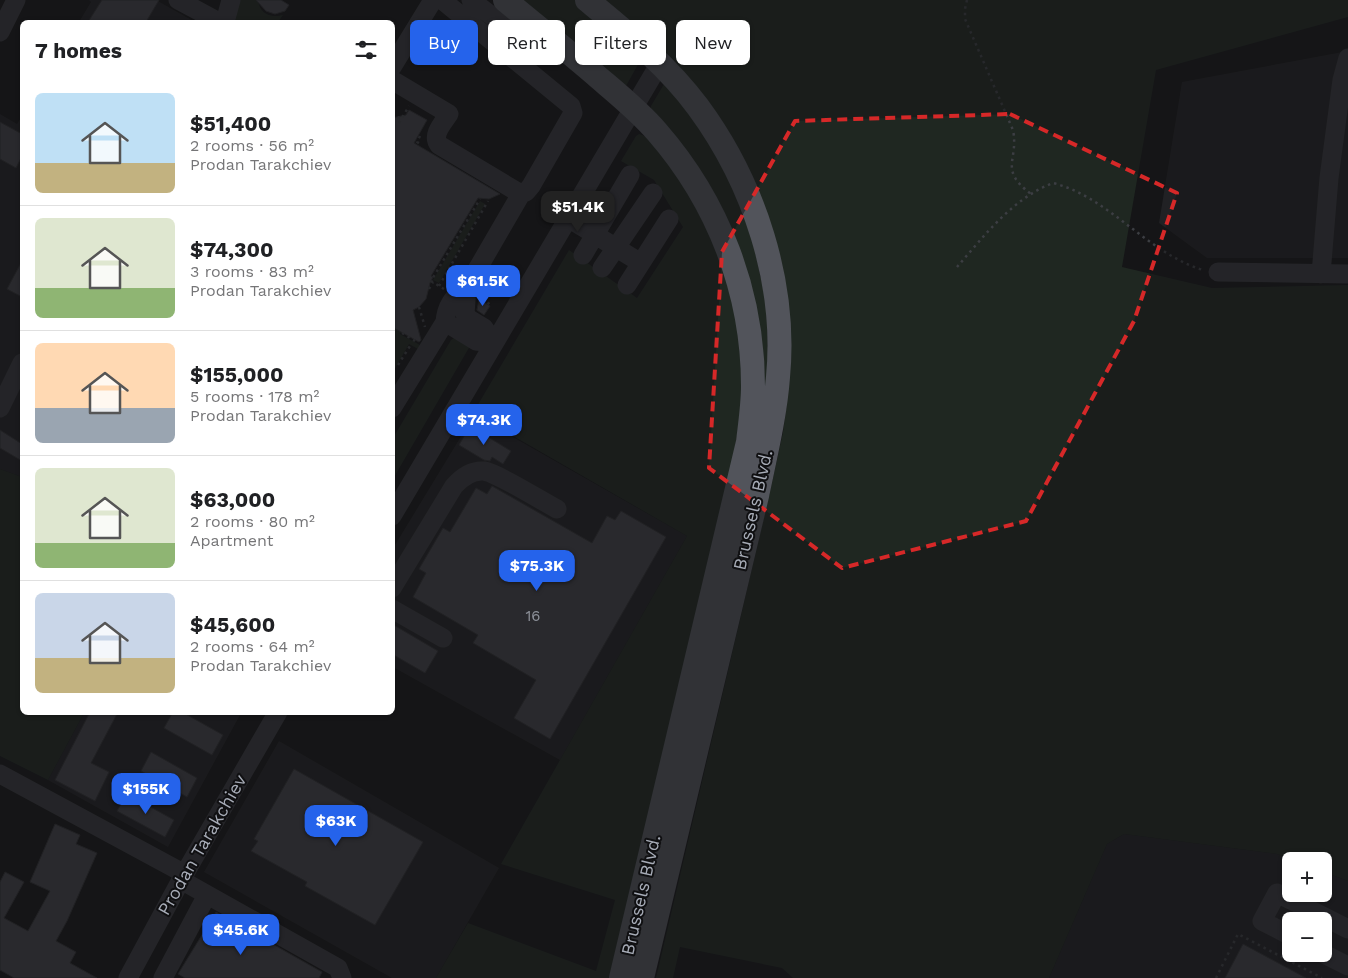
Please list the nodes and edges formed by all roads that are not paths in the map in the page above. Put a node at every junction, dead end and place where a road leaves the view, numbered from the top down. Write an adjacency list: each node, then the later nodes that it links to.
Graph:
1 (16, 0): 14 (street)
2 (178, 0): 9 (street)
3 (231, 0): 10 (street)
4 (433, 0): 17 (street)
5 (442, 0): 24 (street)
6 (471, 0): 11 (street)
7 (505, 0): 12 (main road, Brussels Blvd.)
8 (587, 0): 13 (main road, Brussels Blvd.)
9 (215, 20)
10 (226, 20)
11 (497, 20)
12 (529, 20)
13 (611, 20)
14 (0, 32)
15 (565, 49): 21 (main road, Brussels Blvd.)
16 (1348, 58): 33 (street)
17 (395, 62)
18 (659, 65): 21 (street)
19 (662, 65): 61 (main road, Brussels Blvd.)
20 (395, 82): 24 (street)
21 (633, 107): 25 (street); 60 (main road, Brussels Blvd.)
22 (630, 175): 27 (street)
23 (653, 193): 28 (street)
24 (521, 194): 36 (street)
25 (568, 218): 27 (street); 38 (street)
26 (669, 219): 30 (street)
27 (595, 234): 28 (street); 29 (street)
28 (616, 247): 30 (street); 31 (street)
29 (583, 255)
30 (641, 263): 35 (street)
31 (602, 268)
32 (1218, 272): 33 (street)
33 (1321, 274): 34 (street)
34 (1348, 274)
35 (626, 285)
36 (472, 292): 37 (street); 38 (street)
37 (445, 322): 38 (street); 40 (street)
38 (494, 343): 43 (street)
39 (20, 367): 41 (street)
40 (395, 403)
41 (0, 408)
42 (557, 509): 44 (street)
43 (395, 511)
44 (395, 583)
45 (395, 611): 46 (street)
46 (443, 638)
47 (276, 715): 49 (street, Prodan Tarakchiev)
48 (0, 774): 49 (street)
49 (183, 877): 50 (street); 57 (street, Prodan Tarakchiev)
50 (207, 895): 58 (street); 59 (street)
51 (1315, 912): 54 (street)
52 (1332, 921): 53 (street)
53 (1348, 929)
54 (1282, 931)
55 (1332, 958): 56 (street)
56 (1348, 966)
57 (128, 978)
58 (163, 978)
59 (342, 978)
60 (621, 978)
61 (642, 978)

